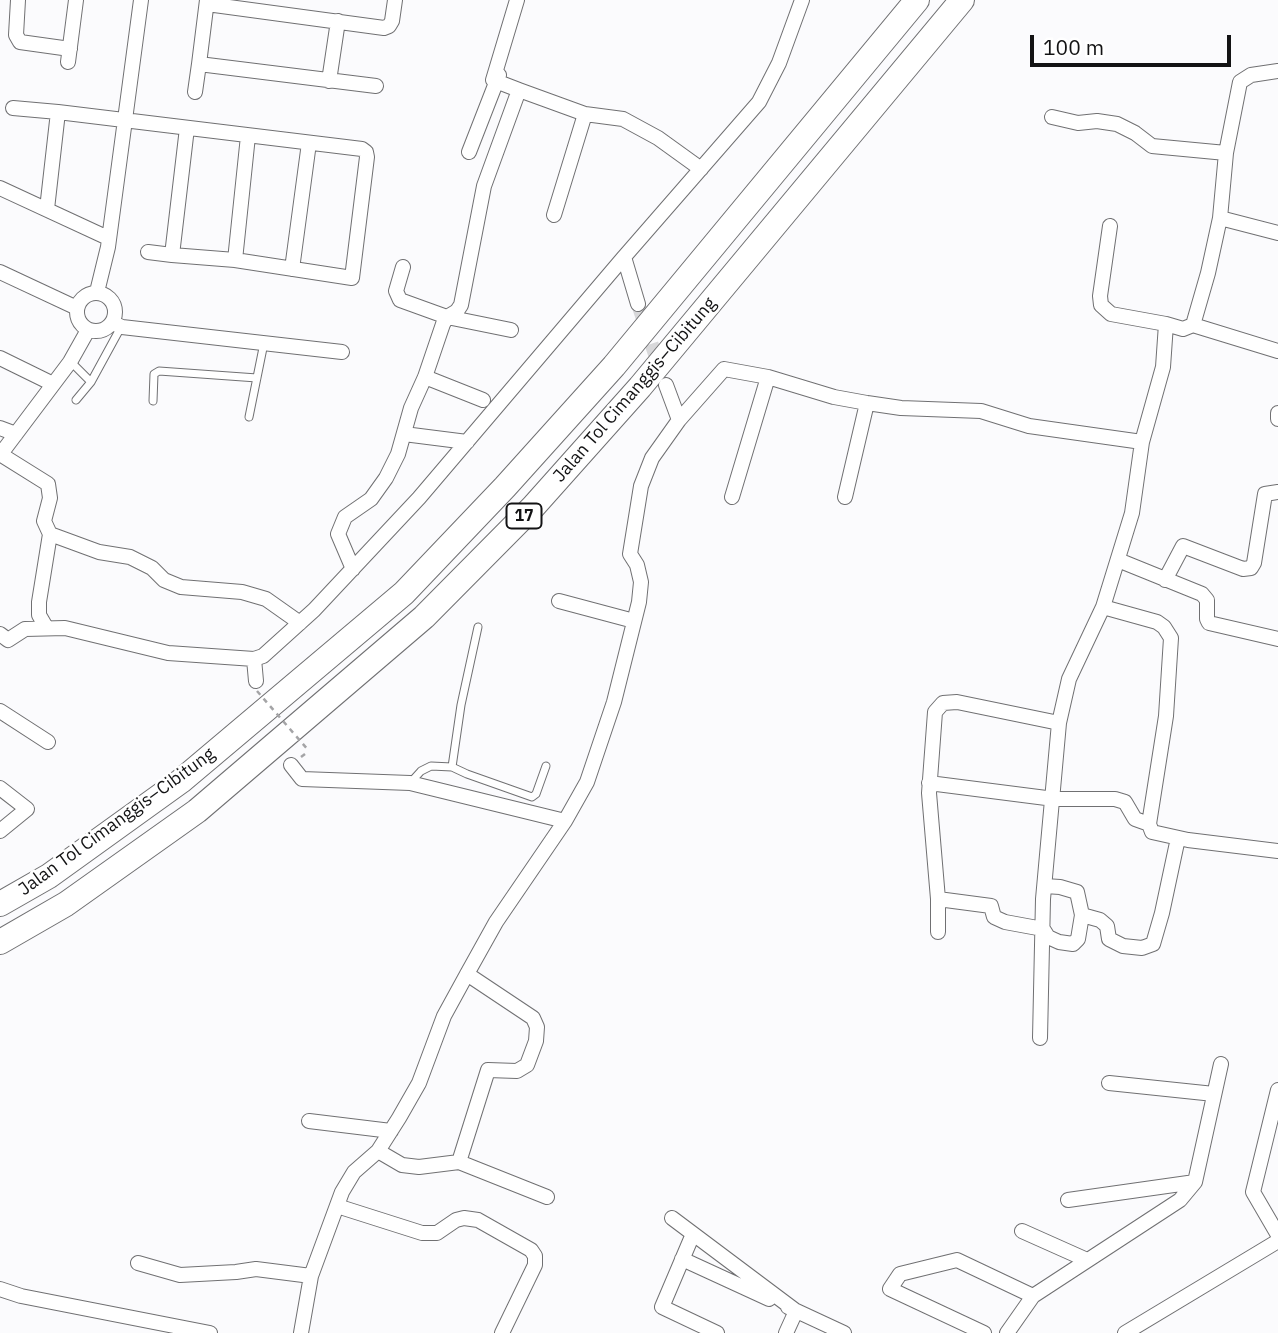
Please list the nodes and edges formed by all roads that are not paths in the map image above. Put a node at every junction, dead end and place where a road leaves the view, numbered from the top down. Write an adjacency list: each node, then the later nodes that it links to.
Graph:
1 (18, 0): 2 (street)
2 (76, 0)
3 (141, 0): 23 (street)
4 (395, 0): 11 (street)
5 (517, 0): 14 (street)
6 (524, 0): 14 (street)
7 (802, 0): 28 (street)
8 (917, 0): 111 (highway, Jalan Tol Cimanggis–Cibitung / 17)
9 (962, 0): 115 (highway, Jalan Tol Cimanggis–Cibitung / 17)
10 (207, 2): 11 (street); 12 (street)
11 (338, 21): 15 (street)
12 (199, 64): 15 (street); 18 (street)
13 (1278, 71): 27 (street)
14 (494, 80): 17 (street)
15 (329, 81): 16 (street)
16 (376, 86)
17 (519, 90): 21 (street); 46 (street)
18 (195, 92)
19 (13, 108): 20 (street)
20 (58, 112): 23 (street); 30 (street)
21 (584, 114): 28 (street); 31 (street)
22 (1052, 117): 27 (street)
23 (124, 121): 24 (street); 35 (street)
24 (187, 128): 25 (street); 37 (street)
25 (248, 136): 26 (street); 39 (street)
26 (309, 143): 41 (street); 41 (street)
27 (1226, 153): 32 (street)
28 (701, 169): 38 (street)
29 (0, 187): 30 (street)
30 (47, 209): 35 (street)
31 (554, 215)
32 (1220, 218): 34 (street); 49 (street)
33 (1110, 226): 47 (street)
34 (1278, 233)
35 (108, 238): 43 (street)
36 (148, 251): 37 (street)
37 (172, 255): 39 (street)
38 (624, 257): 44 (street); 74 (street)
39 (235, 260): 41 (street)
40 (403, 267): 46 (street)
41 (292, 269)
42 (0, 272): 45 (street)
43 (97, 292): 45 (street); 48 (street)
44 (638, 304)
45 (77, 308): 50 (street)
46 (447, 317): 51 (street); 57 (street)
47 (1166, 324): 49 (street); 75 (street)
48 (117, 325): 50 (street); 52 (street); 60 (lane)
49 (1193, 325): 53 (street)
50 (88, 330): 56 (street)
51 (511, 330)
52 (264, 343): 54 (street); 59 (lane)
53 (1278, 351)
54 (342, 352)
55 (0, 358): 61 (street)
56 (70, 362): 60 (lane); 61 (street)
57 (425, 377): 64 (street); 72 (street)
58 (768, 377): 66 (street); 70 (street); 78 (street)
59 (257, 378): 65 (lane); 68 (lane)
60 (91, 382): 63 (lane)
61 (54, 384): 73 (street)
62 (666, 385): 70 (street)
63 (76, 400)
64 (483, 400)
65 (153, 401)
66 (867, 403): 75 (street); 79 (street)
67 (1278, 414): 69 (street)
68 (249, 417)
69 (1278, 419)
70 (679, 420): 86 (street)
71 (0, 428): 73 (street)
72 (404, 434): 74 (street); 82 (street)
73 (16, 435): 76 (street)
74 (467, 442): 82 (street)
75 (1142, 442): 81 (street)
76 (0, 455): 80 (street)
77 (1278, 492): 83 (street)
78 (732, 497)
79 (845, 497)
80 (50, 534): 87 (street); 88 (street)
81 (1118, 560): 83 (street); 85 (street)
82 (353, 569): 87 (street)
83 (1165, 580): 91 (street)
84 (559, 601): 86 (street)
85 (1103, 607): 95 (street); 105 (street)
86 (634, 621): 104 (street)
87 (300, 623): 92 (street)
88 (46, 627): 90 (street); 92 (street)
89 (478, 627): 98 (lane)
90 (0, 634)
91 (1278, 639)
92 (254, 659): 93 (street)
93 (257, 686)
94 (0, 711): 96 (street)
95 (1059, 723): 101 (street); 103 (street)
96 (48, 742)
97 (291, 765): 100 (street)
98 (452, 766): 99 (lane); 100 (lane)
99 (546, 766)
100 (410, 783): 104 (street)
101 (929, 783): 103 (street); 110 (street)
102 (0, 788): 106 (street)
103 (1054, 799): 105 (street); 109 (street)
104 (565, 821): 116 (street)
105 (1149, 824): 107 (street)
106 (0, 831)
107 (1178, 838): 108 (street); 112 (street)
108 (1278, 851)
109 (1045, 886): 112 (street); 113 (street)
110 (939, 900): 113 (street); 114 (street)
111 (0, 904)
112 (1083, 915): 113 (street)
113 (1043, 929): 117 (street)
114 (938, 932)
115 (0, 942)
116 (467, 974): 123 (street); 125 (street)
117 (1040, 1038)
118 (1221, 1064): 121 (street)
119 (1109, 1083): 121 (street)
120 (1278, 1090): 133 (street)
121 (1214, 1094): 126 (street)
122 (309, 1121): 123 (street)
123 (391, 1131): 124 (street)
124 (378, 1151): 125 (street); 129 (street)
125 (459, 1162): 127 (street)
126 (1195, 1182): 128 (street); 136 (street)
127 (547, 1197)
128 (1068, 1200)
129 (337, 1206): 138 (street); 144 (street)
130 (672, 1218): 132 (street)
131 (1022, 1231): 136 (street)
132 (693, 1234): 135 (street); 141 (street)
133 (1278, 1235)
134 (1278, 1241): 150 (street)
135 (682, 1259): 141 (street); 145 (street)
136 (1087, 1260): 140 (street)
137 (138, 1263): 138 (street)
138 (311, 1276): 143 (street)
139 (0, 1289): 142 (street)
140 (1033, 1296): 148 (street); 149 (street)
141 (796, 1311): 146 (street); 147 (street)
142 (211, 1333)
143 (302, 1333)
144 (502, 1333)
145 (717, 1333)
146 (786, 1333)
147 (844, 1333)
148 (984, 1333)
149 (1007, 1333)
150 (1125, 1333)

